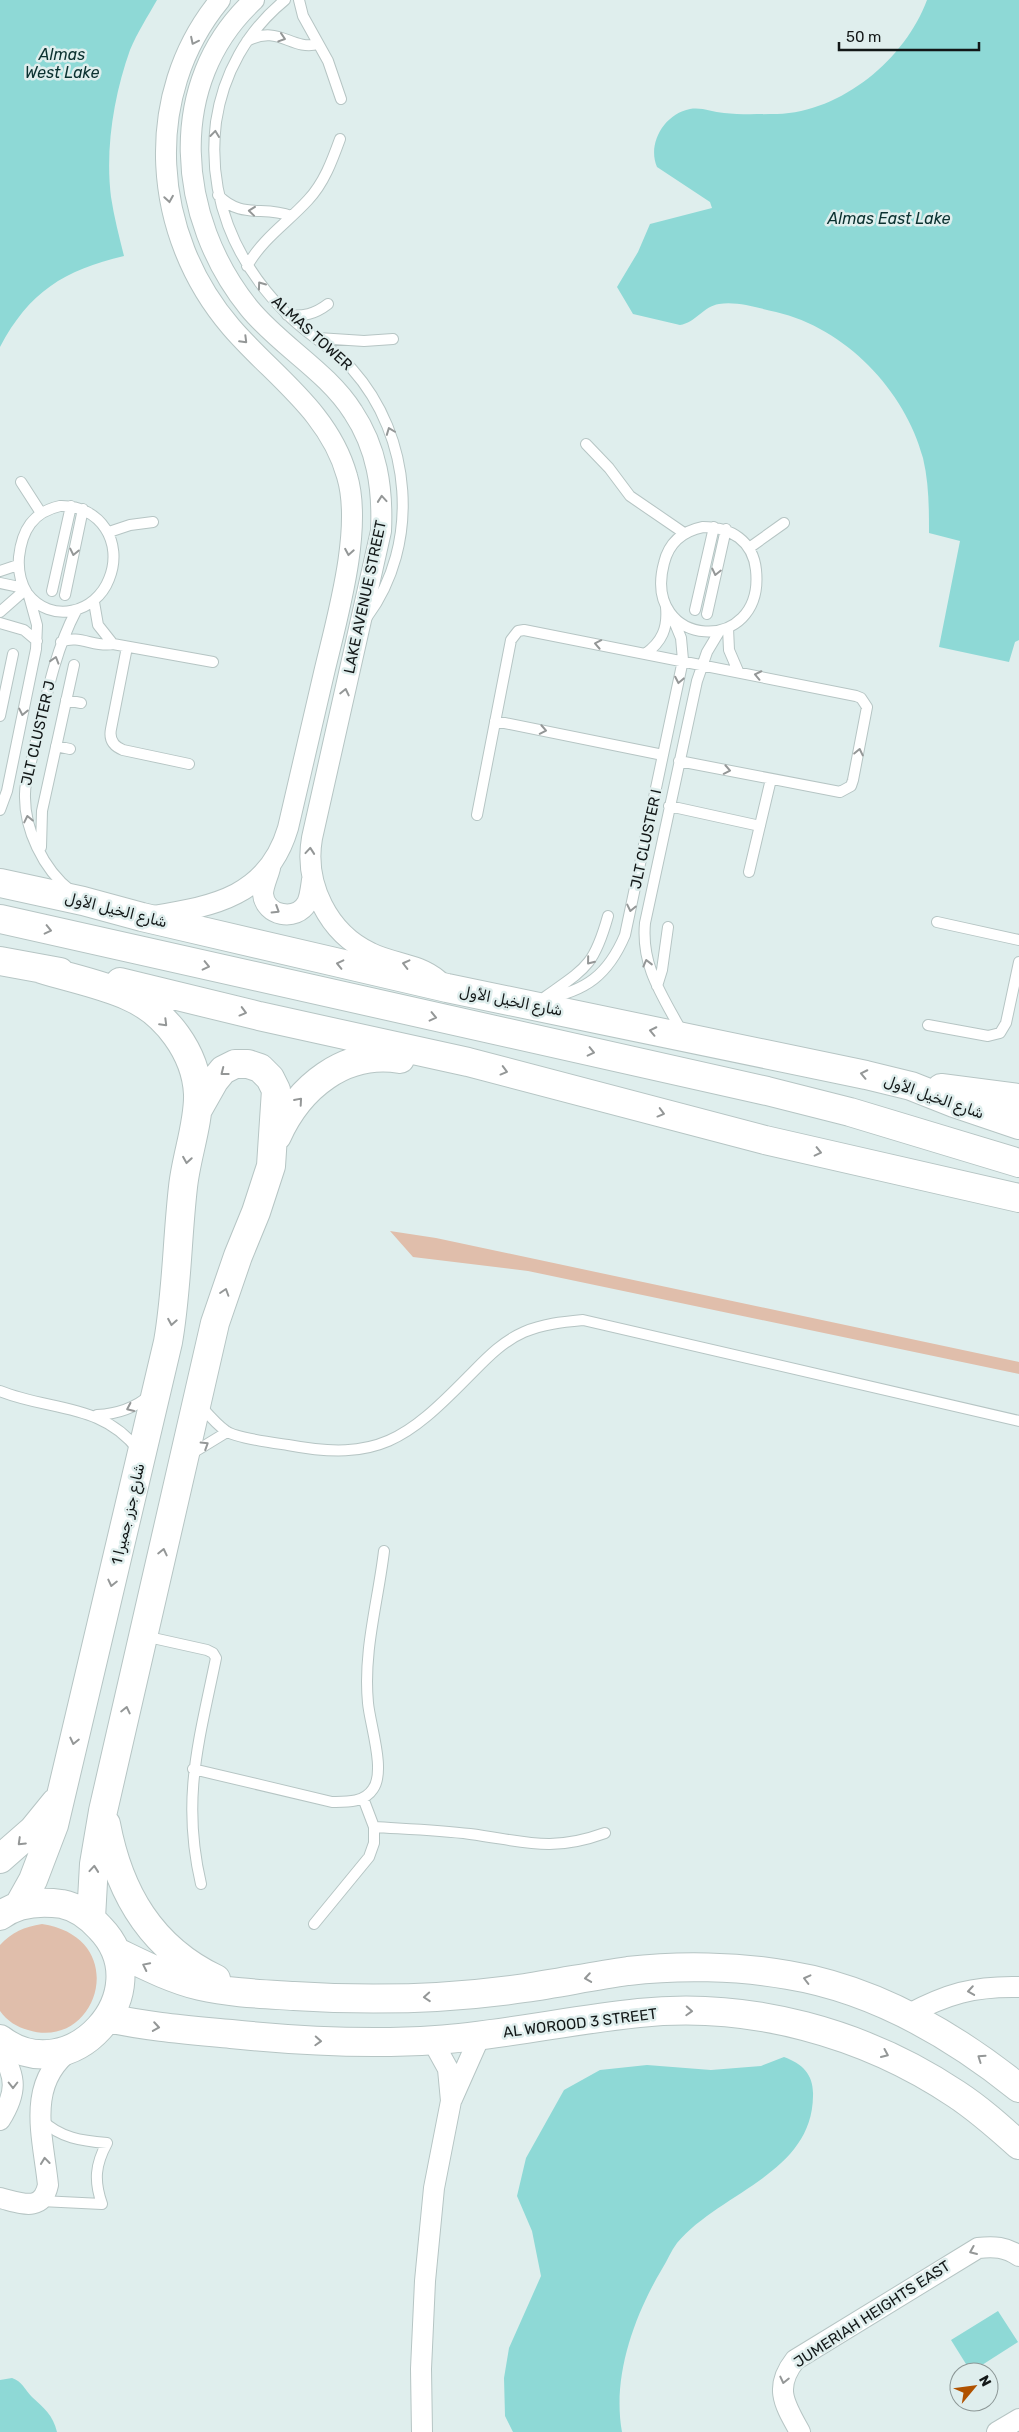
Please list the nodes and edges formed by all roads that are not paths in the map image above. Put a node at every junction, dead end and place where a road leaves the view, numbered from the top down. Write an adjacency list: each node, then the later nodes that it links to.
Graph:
1 (220, 0): 72 (street, LAKE AVENUE STREET, one-way to 72)
2 (254, 0): 42 (street, LAKE AVENUE STREET, one-way to 2)
3 (285, 0): 5 (lane, ALMAS TOWER)
4 (299, 0): 6 (lane)
5 (246, 41): 6 (lane, one-way to 6); 9 (lane, ALMAS TOWER, one-way to 5)
6 (318, 44): 7 (lane)
7 (341, 99)
8 (340, 139): 10 (lane)
9 (218, 195): 10 (lane, one-way to 9); 11 (lane, ALMAS TOWER)
10 (291, 216): 11 (lane)
11 (248, 266): 13 (lane, ALMAS TOWER, one-way to 11)
12 (328, 304): 13 (lane)
13 (287, 315): 14 (lane, ALMAS TOWER)
14 (318, 338): 15 (lane); 42 (lane, ALMAS TOWER, one-way to 14)
15 (393, 339)
16 (586, 444): 26 (lane)
17 (21, 482): 20 (lane)
18 (71, 506): 19 (lane); 20 (lane); 32 (lane)
19 (83, 509): 25 (lane); 33 (lane, one-way to 33)
20 (41, 512): 28 (lane, JLT CLUSTER J)
21 (153, 522): 25 (lane)
22 (784, 523): 27 (lane)
23 (714, 527): 24 (lane); 26 (lane); 36 (lane)
24 (726, 530): 27 (lane); 39 (lane, one-way to 39)
25 (109, 532): 34 (lane)
26 (684, 533): 35 (lane, JLT CLUSTER I)
27 (749, 548): 43 (lane, JLT CLUSTER I)
28 (18, 565): 29 (lane); 31 (lane, JLT CLUSTER J)
29 (0, 570)
30 (0, 583): 31 (lane)
31 (26, 591): 37 (lane); 38 (lane); 44 (lane, JLT CLUSTER J)
32 (52, 591)
33 (65, 595)
34 (94, 602): 37 (lane); 46 (lane)
35 (666, 606): 40 (lane, JLT CLUSTER I); 49 (lane)
36 (694, 610)
37 (76, 611): 45 (lane, JLT CLUSTER J)
38 (0, 612)
39 (707, 614)
40 (672, 616): 43 (lane, JLT CLUSTER I); 50 (lane, JLT CLUSTER I)
41 (0, 623): 44 (lane)
42 (360, 626): 74 (street, LAKE AVENUE STREET, one-way to 42)
43 (724, 630): 52 (lane, JLT CLUSTER I); 54 (lane)
44 (37, 641): 65 (lane, JLT CLUSTER J, one-way to 65)
45 (61, 642): 46 (lane); 71 (lane, JLT CLUSTER J, one-way to 45)
46 (113, 644): 47 (lane)
47 (127, 646): 51 (lane); 64 (lane)
48 (12, 654): 55 (lane)
49 (645, 654): 50 (lane); 59 (lane, one-way to 59)
50 (682, 660): 52 (lane); 62 (lane, JLT CLUSTER I, one-way to 62)
51 (214, 662)
52 (703, 664): 54 (lane); 63 (lane, JLT CLUSTER I)
53 (74, 665): 56 (lane)
54 (738, 671): 66 (lane, one-way to 54)
55 (3, 685): 58 (lane)
56 (66, 700): 57 (lane); 60 (lane)
57 (81, 703)
58 (0, 716)
59 (495, 720): 62 (lane, one-way to 62); 69 (lane)
60 (56, 746): 61 (lane); 71 (lane)
61 (70, 749)
62 (663, 755): 88 (lane, JLT CLUSTER I, one-way to 88)
63 (680, 761): 66 (lane, one-way to 66); 67 (lane, JLT CLUSTER I)
64 (189, 764)
65 (5, 778): 68 (lane, JLT CLUSTER J)
66 (771, 779): 70 (lane)
67 (670, 806): 70 (lane); 86 (lane, JLT CLUSTER I, one-way to 67)
68 (0, 810)
69 (477, 815)
70 (760, 826): 73 (lane)
71 (41, 855): 76 (lane, JLT CLUSTER J)
72 (270, 868): 74 (street, LAKE AVENUE STREET, one-way to 74); 78 (street, LAKE AVENUE STREET)
73 (749, 872)
74 (312, 880): 87 (street, LAKE AVENUE STREET, one-way to 74)
75 (0, 883): 76 (street, شارع الخيل الأول)
76 (83, 901): 78 (street, شارع الخيل الأول)
77 (608, 916): 88 (lane, one-way to 88)
78 (142, 917): 87 (street, شارع الخيل الأول, one-way to 78)
79 (0, 919): 97 (street, شارع الخيل الأول, one-way to 97)
80 (936, 922): 82 (lane)
81 (668, 927): 86 (lane)
82 (1019, 940)
83 (0, 961): 85 (street)
84 (1019, 962): 89 (lane)
85 (41, 969): 91 (street, one-way to 91); 94 (street, one-way to 94)
86 (657, 986): 90 (lane, JLT CLUSTER I)
87 (447, 988): 88 (street, شارع الخيل الأول)
88 (532, 1002): 90 (street, شارع الخيل الأول, one-way to 88)
89 (928, 1025)
90 (684, 1038): 92 (street, شارع الخيل الأول, one-way to 90)
91 (468, 1062): 96 (street, one-way to 91); 98 (street, one-way to 98)
92 (911, 1086): 93 (street); 95 (street, شارع الخيل الأول)
93 (1019, 1098)
94 (197, 1113): 96 (street, one-way to 94); 99 (street, شارع جزر جميرا 1, one-way to 99)
95 (1019, 1125)
96 (274, 1142): 101 (street, one-way to 96)
97 (1019, 1163)
98 (1019, 1198)
99 (158, 1385): 102 (lane, one-way to 102); 105 (street, شارع جزر جميرا 1)
100 (0, 1391): 102 (lane)
101 (197, 1402): 104 (lane); 106 (street)
102 (96, 1415): 105 (lane)
103 (1019, 1422): 104 (lane)
104 (226, 1432): 106 (lane, one-way to 104)
105 (142, 1456): 110 (street, شارع جزر جميرا 1, one-way to 110)
106 (184, 1458): 108 (street, one-way to 106)
107 (384, 1551): 111 (lane)
108 (144, 1636): 109 (lane); 112 (street, one-way to 108)
109 (194, 1768): 111 (lane); 116 (lane)
110 (61, 1796): 115 (street, one-way to 115); 117 (street, شارع جزر جميرا 1)
111 (363, 1798): 113 (lane)
112 (103, 1811): 118 (street, one-way to 112); 123 (street)
113 (374, 1826): 114 (lane); 119 (lane)
114 (605, 1833)
115 (0, 1859)
116 (201, 1884)
117 (10, 1910): 118 (street)
118 (91, 1918): 120 (street)
119 (314, 1924)
120 (117, 1952): 123 (street, one-way to 120); 125 (street)
121 (629, 1971): 123 (street, one-way to 123); 124 (street, one-way to 121); 126 (street)
122 (1019, 1987): 124 (street, one-way to 124)
123 (245, 1993)
124 (907, 2015): 132 (street, one-way to 124)
125 (108, 2018): 129 (street, AL WOROOD 3 STREET, one-way to 129); 130 (street)
126 (600, 2019): 127 (street, AL WOROOD 3 STREET); 136 (street, AL WOROOD 3 STREET, one-way to 136)
127 (480, 2036): 129 (street, AL WOROOD 3 STREET); 133 (street)
128 (0, 2039): 130 (street)
129 (432, 2040): 133 (street)
130 (72, 2049): 134 (street)
131 (0, 2050): 135 (street, one-way to 135)
132 (1019, 2088)
133 (451, 2101): 141 (street)
134 (41, 2119): 138 (street, one-way to 134); 138 (lane)
135 (0, 2120)
136 (1019, 2145)
137 (0, 2198): 138 (street)
138 (41, 2201)
139 (1019, 2256): 142 (street, JUMERIAH HEIGHTS EAST, one-way to 142)
140 (1019, 2418): 143 (street)
141 (422, 2432)
142 (800, 2432)
143 (997, 2432)

